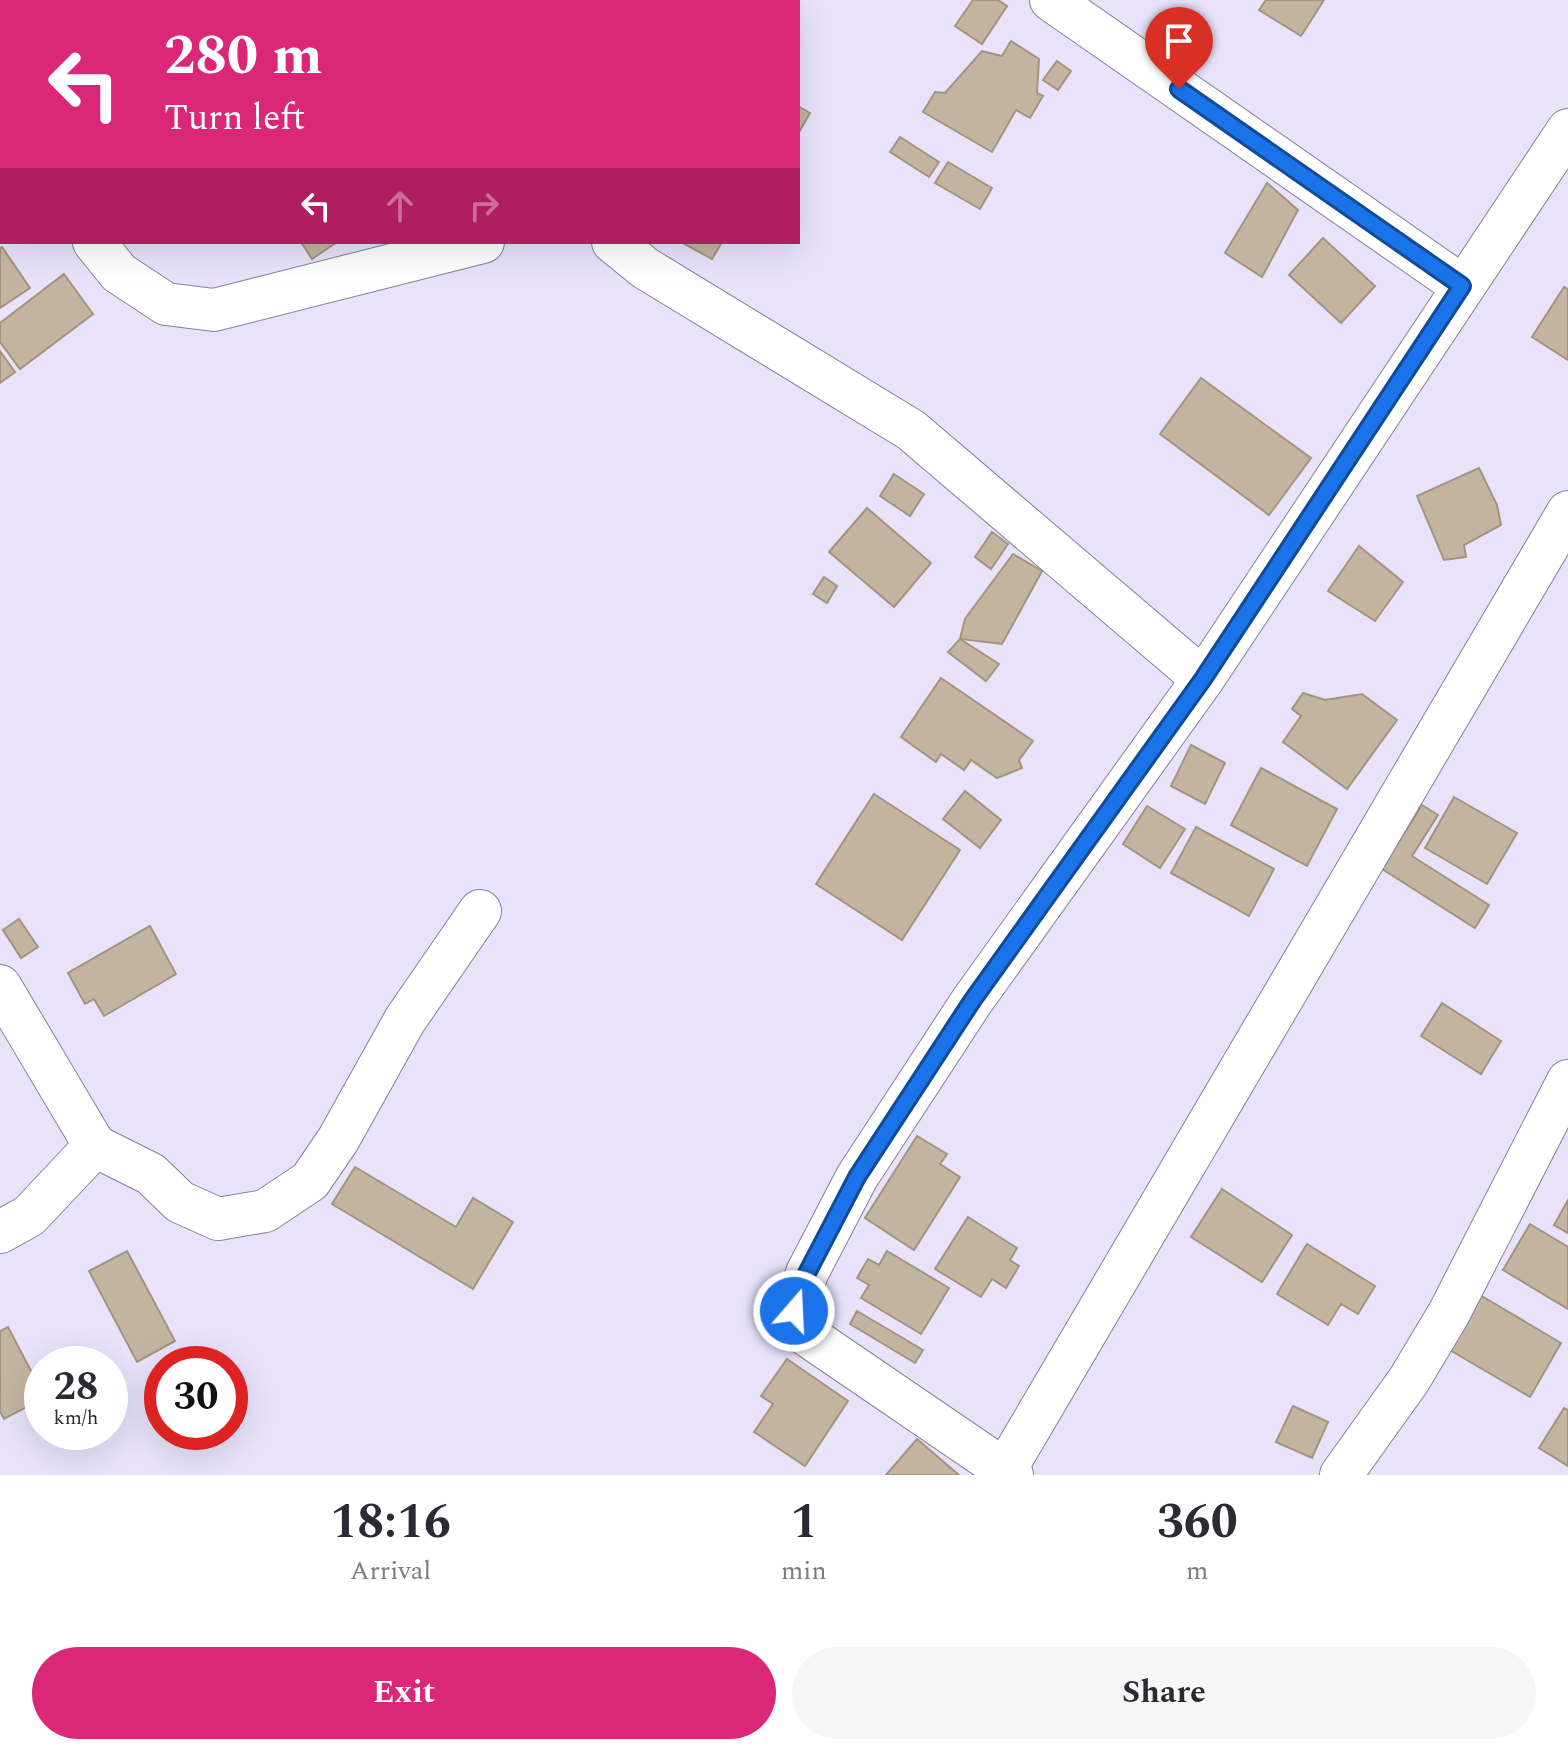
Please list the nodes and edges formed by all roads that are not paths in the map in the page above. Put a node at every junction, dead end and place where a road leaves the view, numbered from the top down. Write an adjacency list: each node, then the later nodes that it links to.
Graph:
1 (1051, 0): 6 (street)
2 (1568, 130): 6 (street)
3 (96, 244): 4 (street)
4 (475, 244)
5 (615, 244): 8 (street)
6 (1462, 286): 8 (street)
7 (1568, 512): 15 (street)
8 (1203, 679): 15 (street)
9 (480, 911): 13 (street)
10 (0, 986): 13 (street)
11 (1568, 1081): 12 (street)
12 (1558, 1123): 16 (street)
13 (95, 1146): 14 (street)
14 (0, 1232)
15 (1009, 1472)
16 (1341, 1475)

